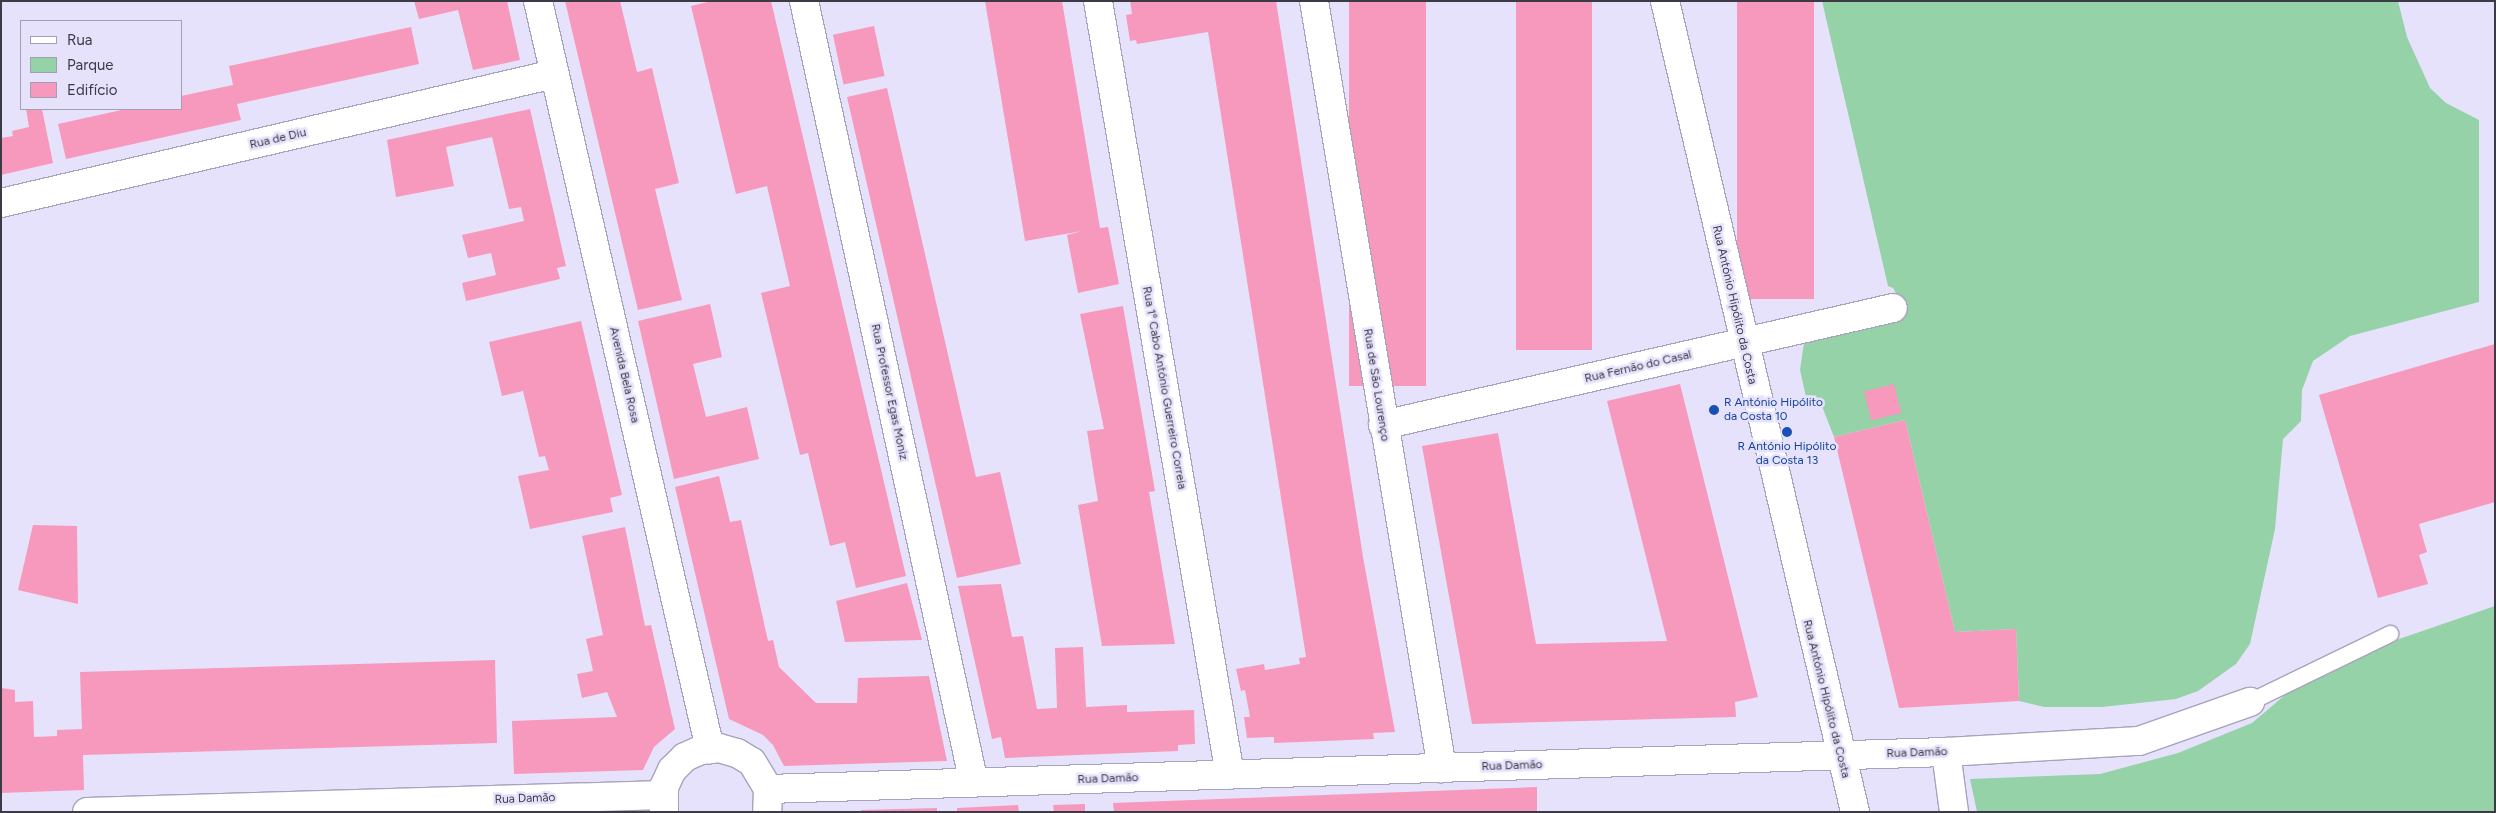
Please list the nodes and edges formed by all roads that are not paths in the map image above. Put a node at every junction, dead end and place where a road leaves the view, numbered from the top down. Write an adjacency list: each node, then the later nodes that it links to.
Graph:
1 (538, 1): 6 (street, Avenida Bela Rosa)
2 (804, 1): 18 (street, Rua Professor Egas Moniz)
3 (1098, 1): 17 (street, Rua 1º Cabo António Guerreiro Correia)
4 (1314, 1): 10 (street, Rua de São Lourenço)
5 (1665, 1): 9 (street, Rua António Hipólito da Costa)
6 (554, 74): 7 (street, Rua de Diu); 13 (street, Avenida Bela Rosa)
7 (1, 203)
8 (1893, 308): 9 (street, Rua Fernão do Casal)
9 (1742, 344): 10 (street, Rua Fernão do Casal); 15 (street, Rua António Hipólito da Costa)
10 (1383, 425): 16 (street, Rua de São Lourenço)
11 (2390, 634): 12 (lane)
12 (2250, 702): 14 (street, Rua Damão)
13 (710, 749): 19 (street); 20 (street)
14 (1946, 752): 15 (street, Rua Damão); 23 (street)
15 (1839, 755): 16 (street, Rua Damão); 22 (street, Rua António Hipólito da Costa)
16 (1442, 768): 17 (street, Rua Damão)
17 (1230, 775): 18 (street, Rua Damão)
18 (974, 783): 19 (street, Rua Damão)
19 (768, 800)
20 (664, 804): 21 (street, Rua Damão)
21 (86, 812)
22 (1855, 812)
23 (1954, 812)

